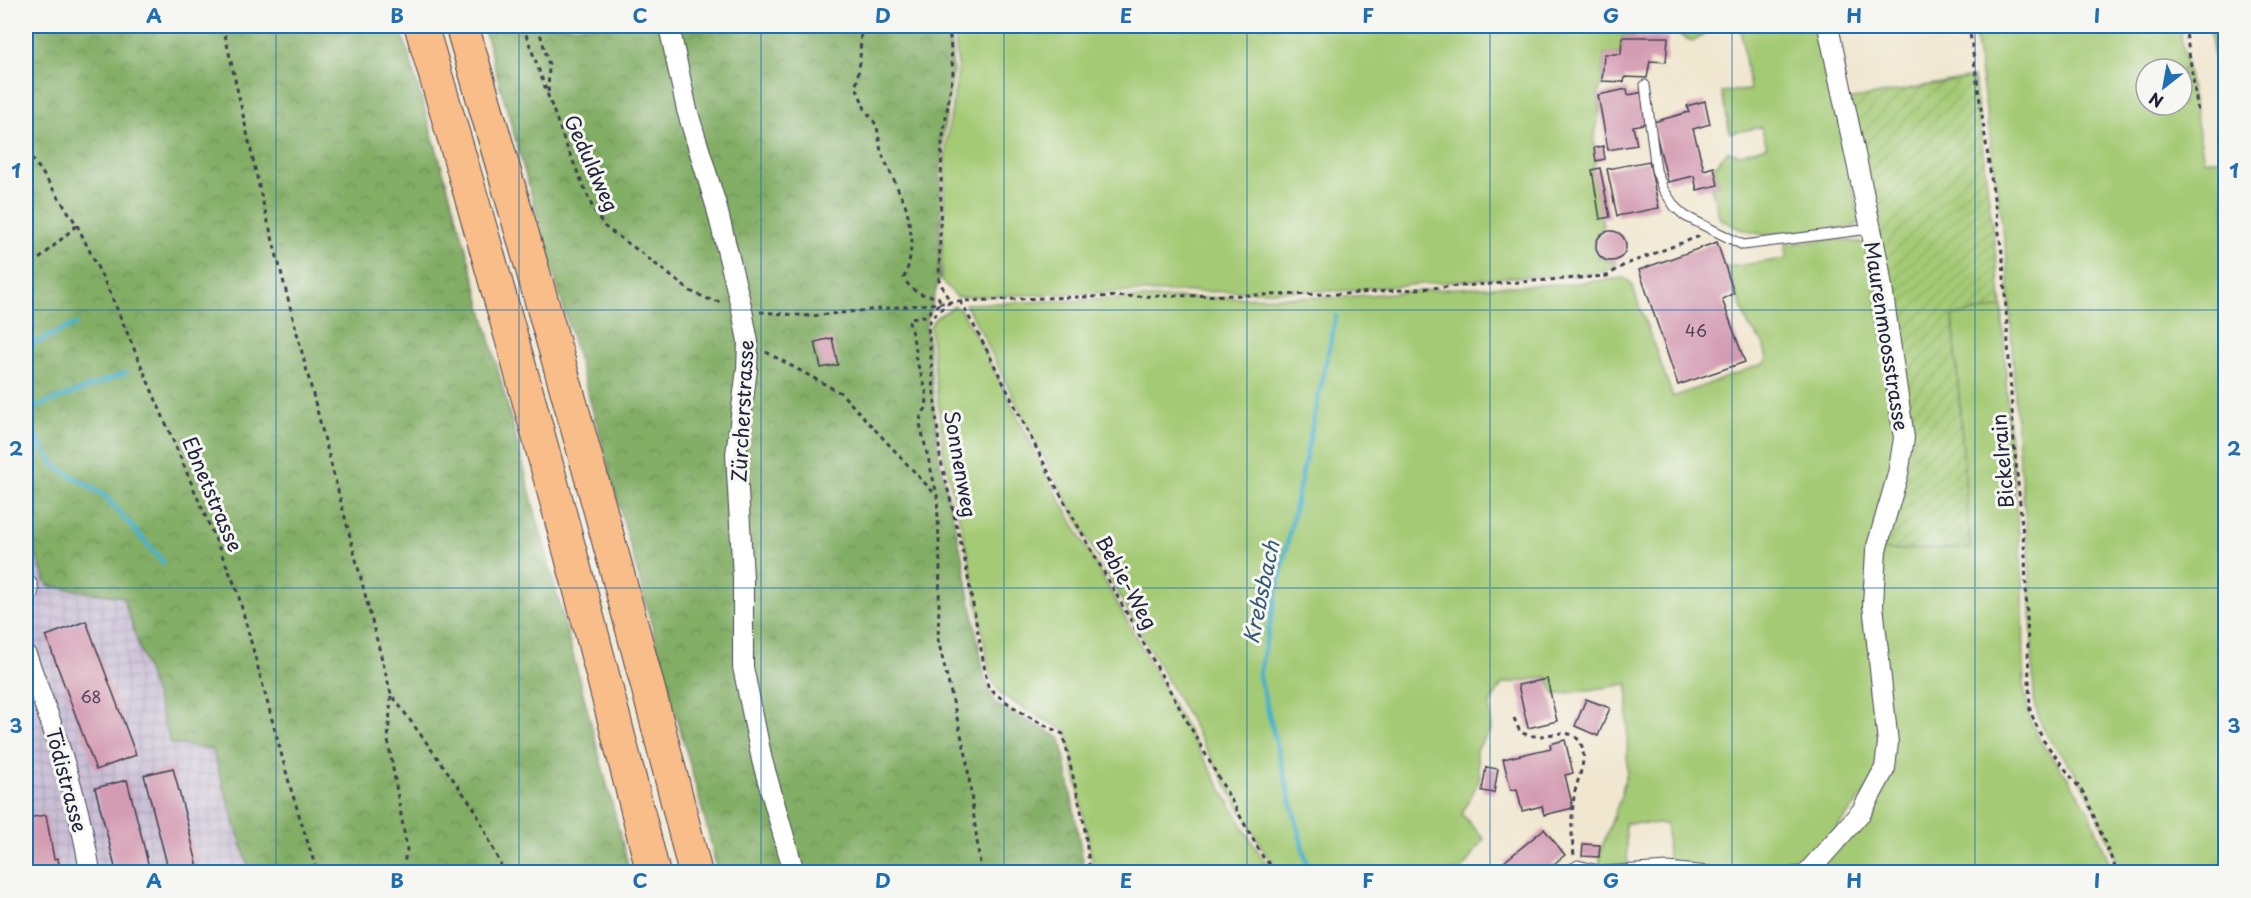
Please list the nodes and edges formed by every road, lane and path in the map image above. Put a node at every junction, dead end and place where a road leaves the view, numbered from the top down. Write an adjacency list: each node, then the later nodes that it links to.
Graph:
1 (223, 26): 29 (path)
2 (421, 26): 37 (highway)
3 (462, 26): 38 (highway)
4 (523, 26): 13 (path, Geduldweg)
5 (538, 26): 13 (path)
6 (669, 26): 23 (street, Zürcherstrasse)
7 (861, 26): 21 (path)
8 (949, 26): 22 (path)
9 (1828, 26): 17 (street, Maurenmoosstrasse)
10 (1969, 26): 45 (path, Bickelrain)
11 (2185, 26): 14 (path)
12 (1646, 84): 18 (lane)
13 (548, 99): 23 (path, Geduldweg)
14 (2198, 112)
15 (26, 151): 16 (path, Ebnetstrasse)
16 (77, 225): 19 (path); 34 (path, Ebnetstrasse)
17 (1870, 229): 18 (lane); 32 (street, Maurenmoosstrasse)
18 (1714, 231): 20 (path, Geduldweg)
19 (26, 271)
20 (960, 301): 22 (path, Geduldweg); 42 (path, Bebie-Weg)
21 (941, 302): 22 (path, Geduldweg); 23 (path, Geduldweg); 25 (path)
22 (950, 302): 41 (path, Sonnenweg)
23 (742, 310): 24 (street, Zürcherstrasse)
24 (748, 342): 25 (path); 39 (street, Zürcherstrasse)
25 (937, 495): 40 (path)
26 (26, 576): 27 (lane)
27 (26, 604)
28 (26, 656): 33 (street, Tödistrasse)
29 (391, 694): 35 (path); 36 (path)
30 (1514, 718): 31 (path)
31 (1578, 866): 43 (lane); 44 (lane)
32 (1803, 872)
33 (90, 873)
34 (317, 873)
35 (402, 873)
36 (504, 873)
37 (653, 873)
38 (695, 873)
39 (794, 873)
40 (981, 873)
41 (1090, 873)
42 (1277, 873)
43 (1565, 873)
44 (1719, 873)
45 (2117, 873)

